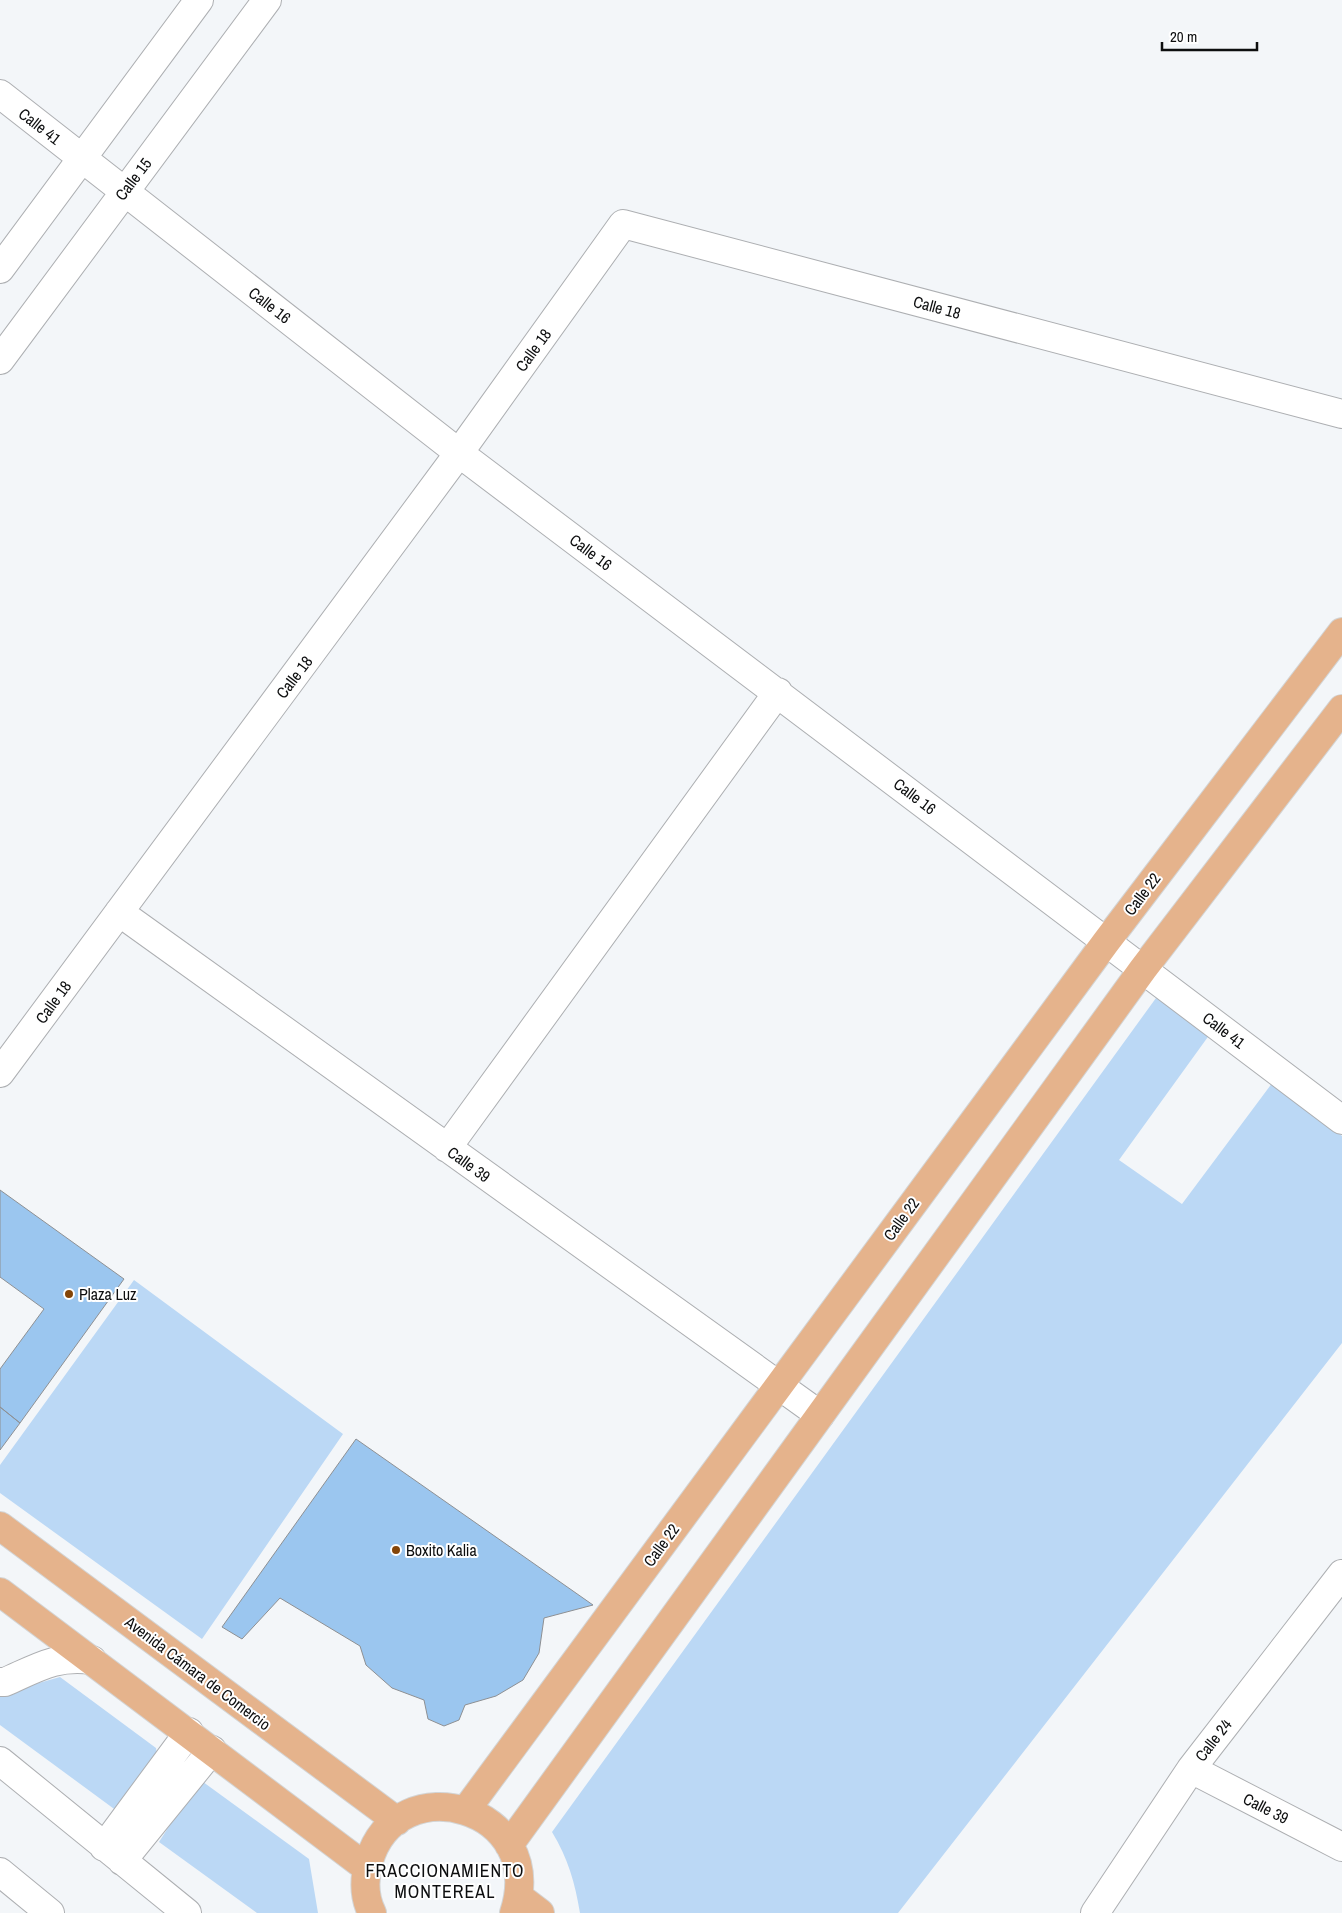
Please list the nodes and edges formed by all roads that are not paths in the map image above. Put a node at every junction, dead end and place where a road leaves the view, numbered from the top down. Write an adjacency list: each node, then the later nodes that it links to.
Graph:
1 (199, 0): 4 (street)
2 (267, 0): 5 (street, Calle 15)
3 (0, 94): 4 (street, Calle 41)
4 (80, 158): 5 (street, Calle 16); 6 (street)
5 (124, 190): 7 (street, Calle 15); 9 (street, Calle 16)
6 (0, 269)
7 (0, 360)
8 (1342, 414): 9 (street, Calle 18)
9 (459, 453): 11 (street, Calle 16); 13 (street, Calle 18)
10 (1342, 632): 14 (main road, Calle 22)
11 (778, 692): 14 (street, Calle 16); 18 (street)
12 (1342, 709): 15 (main road)
13 (119, 912): 16 (street, Calle 18); 18 (street, Calle 39)
14 (1106, 942): 15 (street, Calle 41); 19 (main road, Calle 22)
15 (1143, 968): 17 (street, Calle 41); 20 (main road)
16 (0, 1074)
17 (1342, 1120)
18 (447, 1148): 19 (street, Calle 39)
19 (779, 1386): 20 (street, Calle 39); 30 (main road, Calle 22)
20 (820, 1415): 32 (main road)
21 (0, 1526): 31 (main road, Avenida Cámara de Comercio)
22 (1342, 1574): 29 (street, Calle 24)
23 (0, 1592): 24 (main road)
24 (92, 1660): 25 (street); 26 (main road)
25 (0, 1682)
26 (189, 1732): 27 (main road); 34 (street)
27 (212, 1750): 34 (street); 35 (main road)
28 (0, 1761): 34 (street)
29 (1191, 1769): 33 (street, Calle 39); 42 (street, Calle 24)
30 (466, 1810): 31 (main road); 32 (main road)
31 (397, 1821): 35 (main road)
32 (510, 1845): 37 (main road)
33 (1342, 1847)
34 (113, 1854): 39 (street)
35 (367, 1868): 40 (main road)
36 (0, 1872): 38 (street)
37 (516, 1905): 41 (main road)
38 (50, 1913)
39 (187, 1913)
40 (372, 1913)
41 (540, 1913)
42 (1095, 1913)

